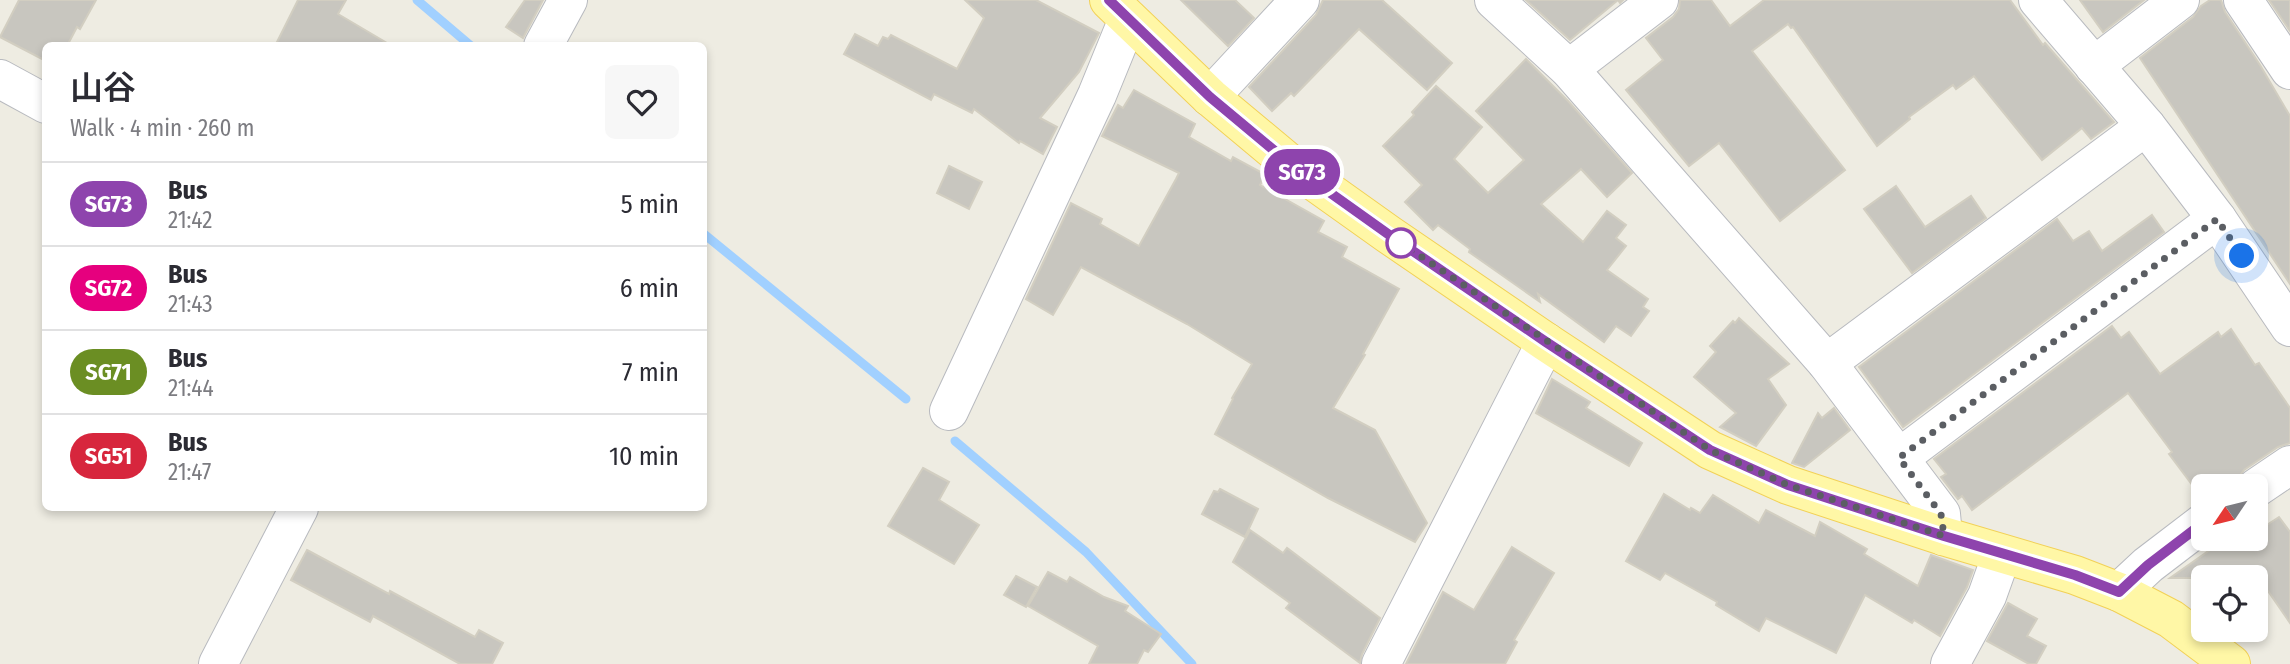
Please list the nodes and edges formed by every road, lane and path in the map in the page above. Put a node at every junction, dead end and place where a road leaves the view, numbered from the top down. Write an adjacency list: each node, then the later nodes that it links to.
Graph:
1 (568, 0): 9 (street)
2 (1300, 0): 14 (street)
3 (1494, 0): 11 (street)
4 (1659, 0): 11 (street)
5 (2180, 0): 10 (street)
6 (2243, 0): 12 (street)
7 (2047, 3): 10 (street)
8 (1118, 9): 14 (main road); 21 (street)
9 (546, 42)
10 (2094, 66): 16 (street)
11 (1569, 69): 20 (street)
12 (2290, 70)
13 (0, 79): 15 (street)
14 (1210, 97): 19 (main road)
15 (42, 102)
16 (2146, 126): 17 (street); 20 (street)
17 (2217, 219): 18 (street); 22 (street)
18 (2287, 315)
19 (1546, 342): 27 (main road); 31 (street)
20 (1827, 363): 22 (street)
21 (949, 411)
22 (1899, 458): 27 (street)
23 (2290, 465): 24 (street)
24 (2268, 480)
25 (297, 511): 30 (street)
26 (2191, 532): 29 (street)
27 (1944, 536): 28 (main road)
28 (2002, 554): 29 (main road); 32 (street)
29 (2119, 592): 33 (main road)
30 (218, 664)
31 (1381, 664)
32 (1950, 664)
33 (2231, 664)

